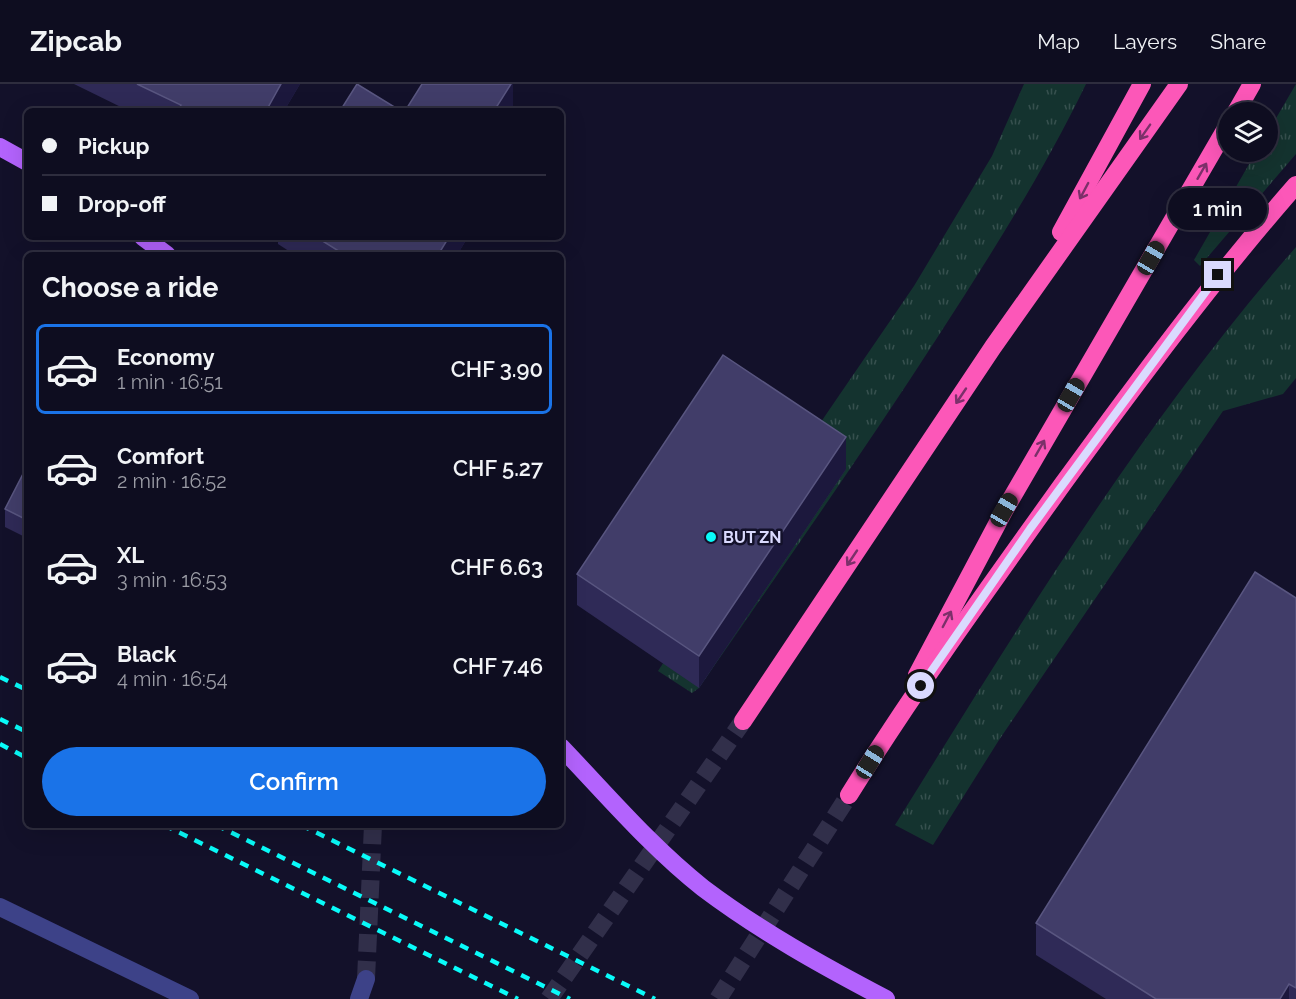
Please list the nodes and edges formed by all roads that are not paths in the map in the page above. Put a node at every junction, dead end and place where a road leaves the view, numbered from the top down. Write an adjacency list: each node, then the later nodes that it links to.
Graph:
1 (1142, 84): 11 (highway, one-way to 11)
2 (1179, 84): 11 (highway, one-way to 11)
3 (1252, 84): 4 (highway)
4 (1242, 102)
5 (1218, 142): 13 (highway, one-way to 5)
6 (0, 147): 7 (main road)
7 (24, 160)
8 (1296, 185): 13 (highway)
9 (147, 240): 10 (main road)
10 (163, 252)
11 (993, 347): 12 (highway, one-way to 12)
12 (743, 721)
13 (880, 745): 15 (highway)
14 (564, 750): 20 (main road)
15 (849, 795)
16 (0, 907): 18 (street)
17 (366, 979): 19 (street)
18 (190, 999)
19 (359, 999)
20 (886, 999)

